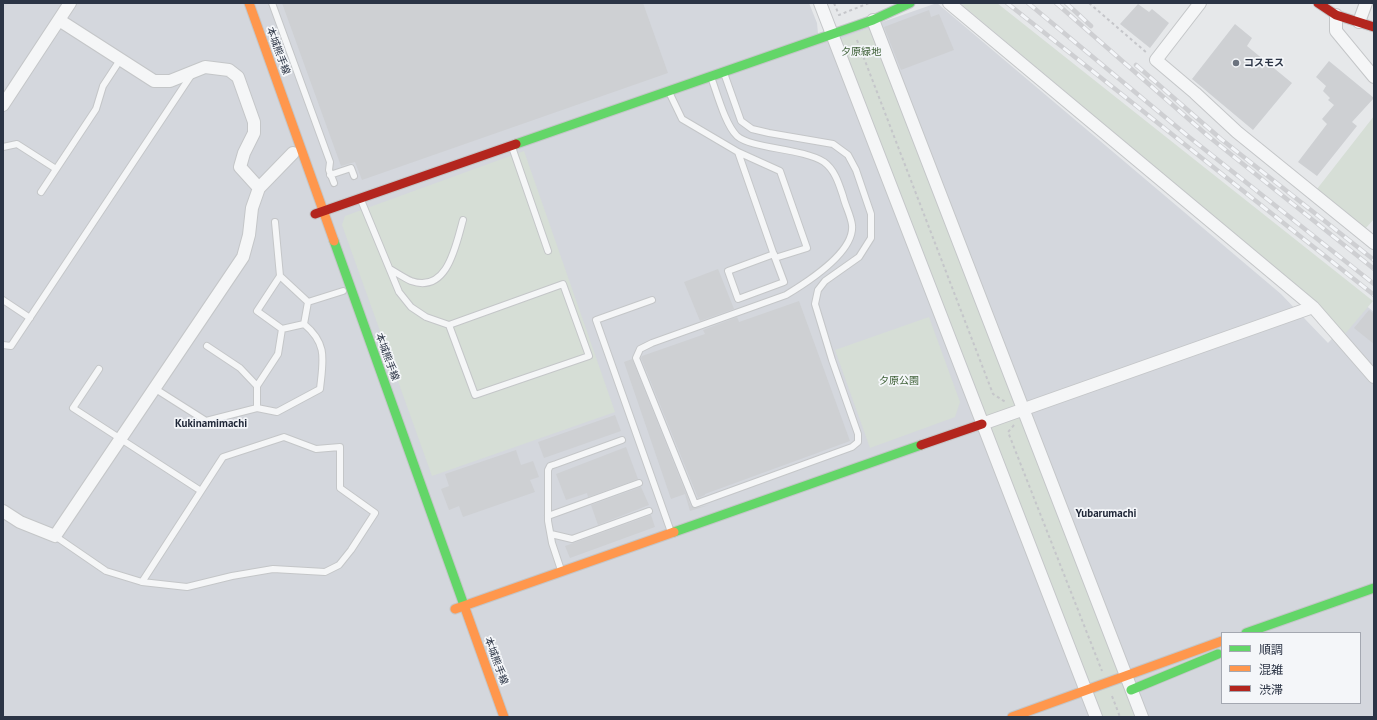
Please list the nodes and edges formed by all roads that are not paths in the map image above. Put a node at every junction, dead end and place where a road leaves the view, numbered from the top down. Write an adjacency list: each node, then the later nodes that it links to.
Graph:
1 (70, 3): 12 (street)
2 (240, 3): 27 (street, 本城熊手線)
3 (249, 3): 35 (street, 本城熊手線)
4 (272, 3): 29 (lane)
5 (820, 3): 16 (street)
6 (910, 3): 13 (street)
7 (949, 3): 47 (street)
8 (1200, 3): 38 (street)
9 (1318, 3): 11 (street)
10 (1366, 3): 14 (street)
11 (1336, 15): 14 (street); 21 (street)
12 (59, 20): 17 (street); 23 (street)
13 (867, 22): 16 (street); 59 (street)
14 (1359, 22): 15 (street)
15 (1374, 27)
16 (832, 34): 19 (street); 60 (street)
17 (120, 60): 18 (street); 28 (lane)
18 (194, 71): 32 (street); 48 (lane)
19 (724, 72): 20 (street); 20 (lane)
20 (711, 76): 22 (street)
21 (1374, 77)
22 (668, 91): 24 (street); 26 (lane)
23 (3, 105)
24 (512, 146): 34 (street); 39 (lane)
25 (3, 147): 28 (lane)
26 (738, 152): 40 (lane); 40 (lane)
27 (293, 153): 32 (street); 35 (street, 本城熊手線)
28 (56, 169): 33 (lane)
29 (330, 175): 30 (lane); 31 (lane)
30 (354, 176)
31 (334, 183)
32 (259, 188): 57 (street)
33 (41, 192)
34 (361, 199): 35 (street); 41 (lane)
35 (319, 213): 43 (street, 本城熊手線); 74 (street, 本城熊手線)
36 (463, 220): 41 (lane)
37 (276, 222): 42 (lane)
38 (1372, 237)
39 (548, 250)
40 (775, 256): 40 (lane)
41 (390, 269): 50 (lane)
42 (280, 276): 46 (lane); 51 (lane)
43 (343, 291): 46 (lane); 74 (street, 本城熊手線)
44 (3, 300): 48 (lane)
45 (652, 300): 68 (lane)
46 (308, 302): 49 (lane)
47 (1313, 307): 55 (street); 59 (street)
48 (30, 318): 52 (lane)
49 (304, 324): 51 (lane); 58 (lane)
50 (449, 324): 50 (lane)
51 (282, 329): 56 (lane)
52 (3, 345)
53 (207, 346): 56 (lane)
54 (99, 369): 61 (lane)
55 (1374, 377)
56 (257, 386): 58 (lane)
57 (154, 388): 58 (lane); 61 (street)
58 (257, 408)
59 (1023, 409): 60 (street); 79 (street)
60 (982, 424): 68 (street); 81 (street)
61 (120, 438): 64 (lane); 70 (street)
62 (622, 440): 67 (lane)
63 (639, 483): 67 (lane)
64 (201, 490): 72 (lane); 72 (lane)
65 (3, 511): 70 (street)
66 (650, 511): 69 (lane)
67 (548, 516): 69 (lane)
68 (671, 533): 71 (street)
69 (551, 534): 71 (lane)
70 (55, 536): 72 (lane)
71 (561, 572): 74 (street)
72 (142, 582)
73 (1374, 589): 75 (street); 76 (street)
74 (460, 607): 82 (street, 本城熊手線); 83 (street, 本城熊手線)
75 (1249, 632)
76 (1271, 632)
77 (1221, 641): 79 (street)
78 (1221, 652): 80 (street)
79 (1126, 675): 80 (street); 81 (street)
80 (1132, 690): 86 (street)
81 (1086, 691): 84 (street); 85 (street)
82 (494, 717)
83 (504, 717)
84 (1012, 717)
85 (1096, 717)
86 (1142, 717)

